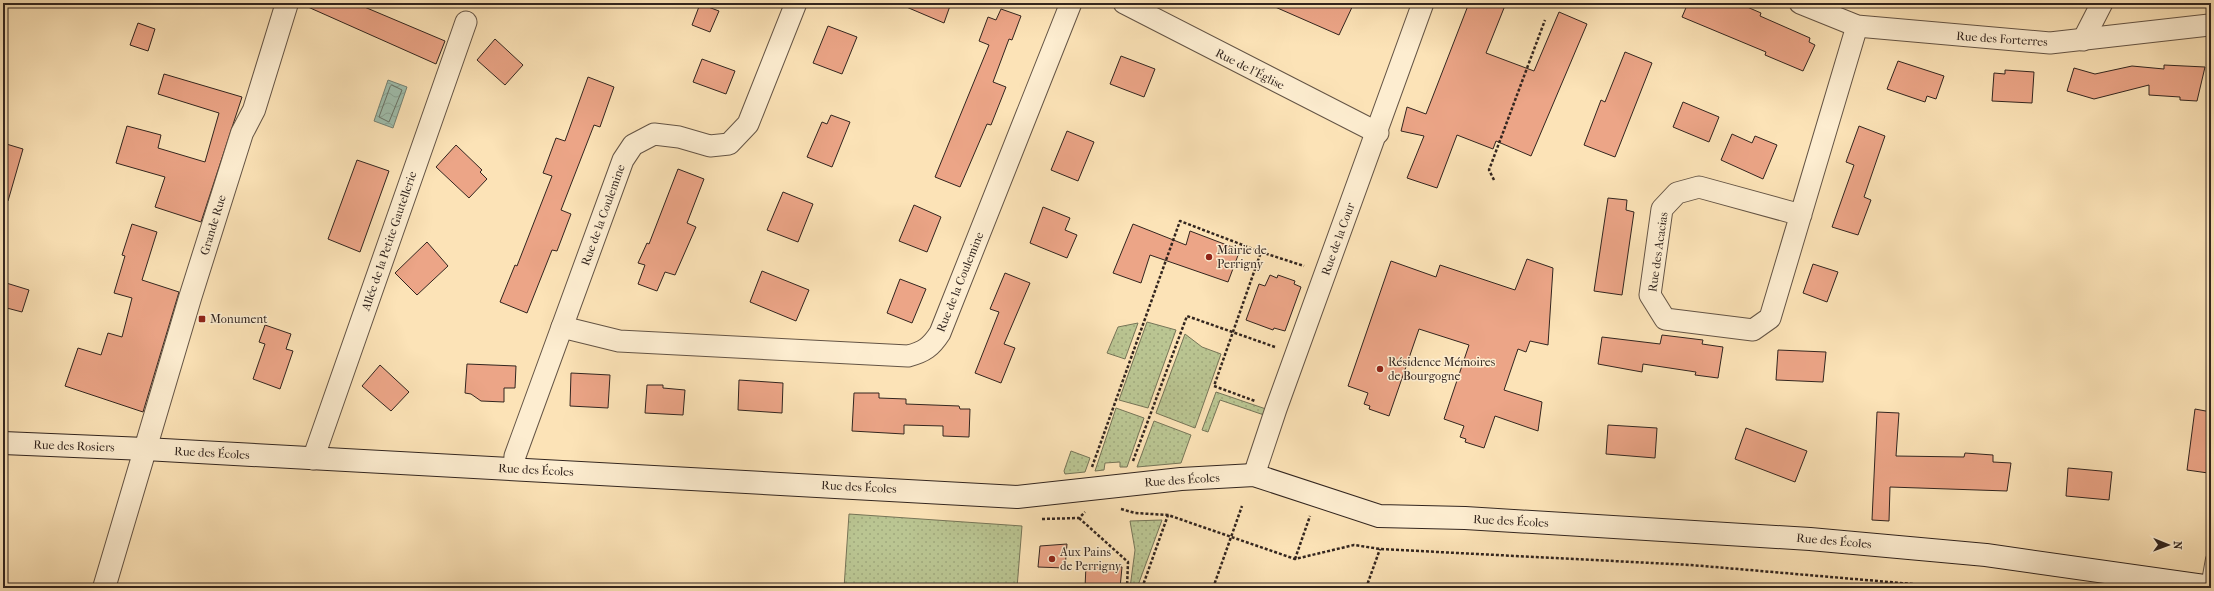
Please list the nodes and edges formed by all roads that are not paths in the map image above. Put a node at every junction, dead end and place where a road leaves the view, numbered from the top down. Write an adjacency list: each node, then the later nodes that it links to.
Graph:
1 (287, 3): 16 (main road, Grande Rue)
2 (796, 3): 14 (street, Rue de la Coulemine)
3 (1071, 3): 14 (street, Rue de la Coulemine)
4 (1124, 3): 12 (street, Rue de l'Église)
5 (1423, 3): 12 (street, Rue de la Cour)
6 (1800, 3): 10 (street, Rue des Forterres)
7 (2102, 3): 11 (street)
8 (466, 22): 17 (street, Allée de la Petite Gautellerie)
9 (2209, 25): 11 (street, Rue des Forterres)
10 (1858, 26): 11 (street, Rue des Forterres); 13 (street, Rue des Acacias)
11 (2083, 40)
12 (1378, 133): 19 (street, Rue de la Cour)
13 (1801, 215): 13 (street, Rue des Acacias)
14 (562, 327): 18 (street, Rue de la Coulemine)
15 (3, 443): 16 (main road, Rue des Rosiers)
16 (145, 449): 17 (main road, Rue des Écoles); 21 (main road, Grande Rue)
17 (313, 459): 18 (main road, Rue des Écoles)
18 (514, 469): 19 (main road, Rue des Écoles)
19 (1254, 475): 22 (main road, Rue des Écoles)
20 (2211, 559): 22 (lane)
21 (105, 585)
22 (2209, 587)

